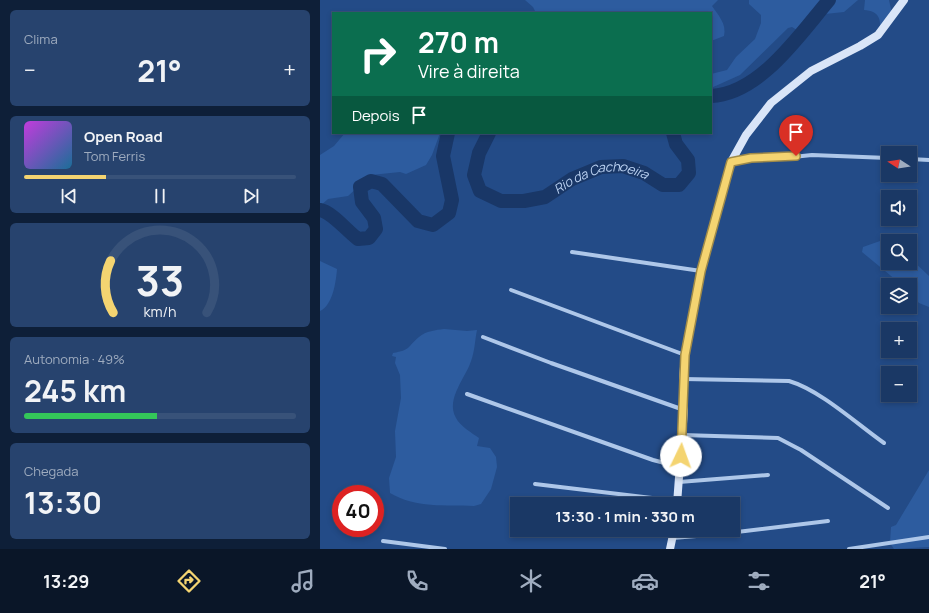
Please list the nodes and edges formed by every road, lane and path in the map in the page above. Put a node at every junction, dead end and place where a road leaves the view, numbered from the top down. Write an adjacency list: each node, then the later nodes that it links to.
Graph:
1 (904, 0): 5 (street)
2 (881, 158): 5 (street)
3 (917, 159): 4 (street)
4 (929, 160)
5 (731, 162): 7 (street)
6 (572, 252): 7 (street)
7 (701, 271): 10 (street)
8 (511, 290): 10 (street)
9 (483, 337): 13 (street)
10 (685, 355): 11 (street)
11 (683, 379): 13 (street); 15 (street)
12 (467, 394): 16 (street)
13 (684, 410): 14 (street)
14 (682, 435): 16 (street); 22 (street)
15 (884, 443)
16 (680, 467): 18 (street)
17 (768, 475): 18 (street)
18 (679, 482): 21 (street)
19 (535, 484): 20 (street)
20 (632, 497)
21 (678, 497)
22 (888, 508)
23 (828, 521): 24 (street)
24 (740, 532)
25 (672, 537): 29 (street)
26 (929, 537): 30 (street)
27 (383, 541): 28 (street)
28 (445, 549)
29 (670, 549)
30 (849, 549)

